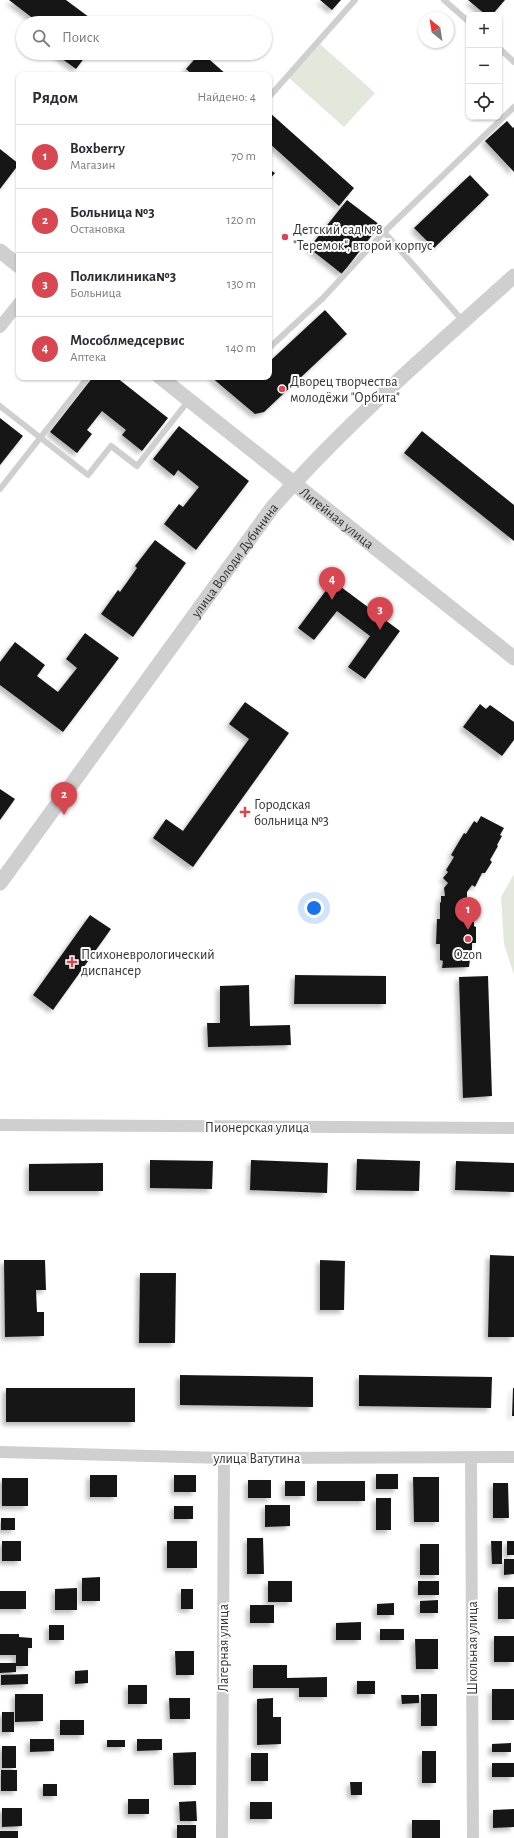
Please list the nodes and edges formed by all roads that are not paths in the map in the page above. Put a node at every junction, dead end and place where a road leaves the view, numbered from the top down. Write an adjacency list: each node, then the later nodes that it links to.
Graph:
1 (354, 0): 6 (lane)
2 (444, 0): 3 (lane)
3 (466, 19)
4 (502, 51): 5 (lane)
5 (514, 62)
6 (272, 93)
7 (514, 108): 8 (lane)
8 (384, 232): 13 (lane); 15 (lane)
9 (0, 251): 10 (street)
10 (16, 264)
11 (514, 276): 13 (street, улица Володи Дубинина)
12 (16, 307): 14 (street)
13 (464, 322): 21 (street, улица Володи Дубинина)
14 (0, 327)
15 (272, 345)
16 (86, 380): 20 (lane)
17 (164, 380): 18 (street, Литейная улица)
18 (189, 400): 20 (lane); 21 (street, Литейная улица)
19 (0, 406): 20 (lane)
20 (40, 438): 22 (lane)
21 (293, 484): 23 (street, Литейная улица); 24 (street, улица Володи Дубинина)
22 (0, 489)
23 (514, 658)
24 (0, 883)
25 (0, 1125): 26 (street, Пионерская улица)
26 (514, 1128)
27 (0, 1452): 28 (street, улица Ватутина)
28 (224, 1458): 29 (street, улица Ватутина); 31 (street, Лагерная улица)
29 (470, 1458): 30 (street, улица Ватутина); 32 (street, Школьная улица)
30 (514, 1458)
31 (222, 1838)
32 (473, 1838)

